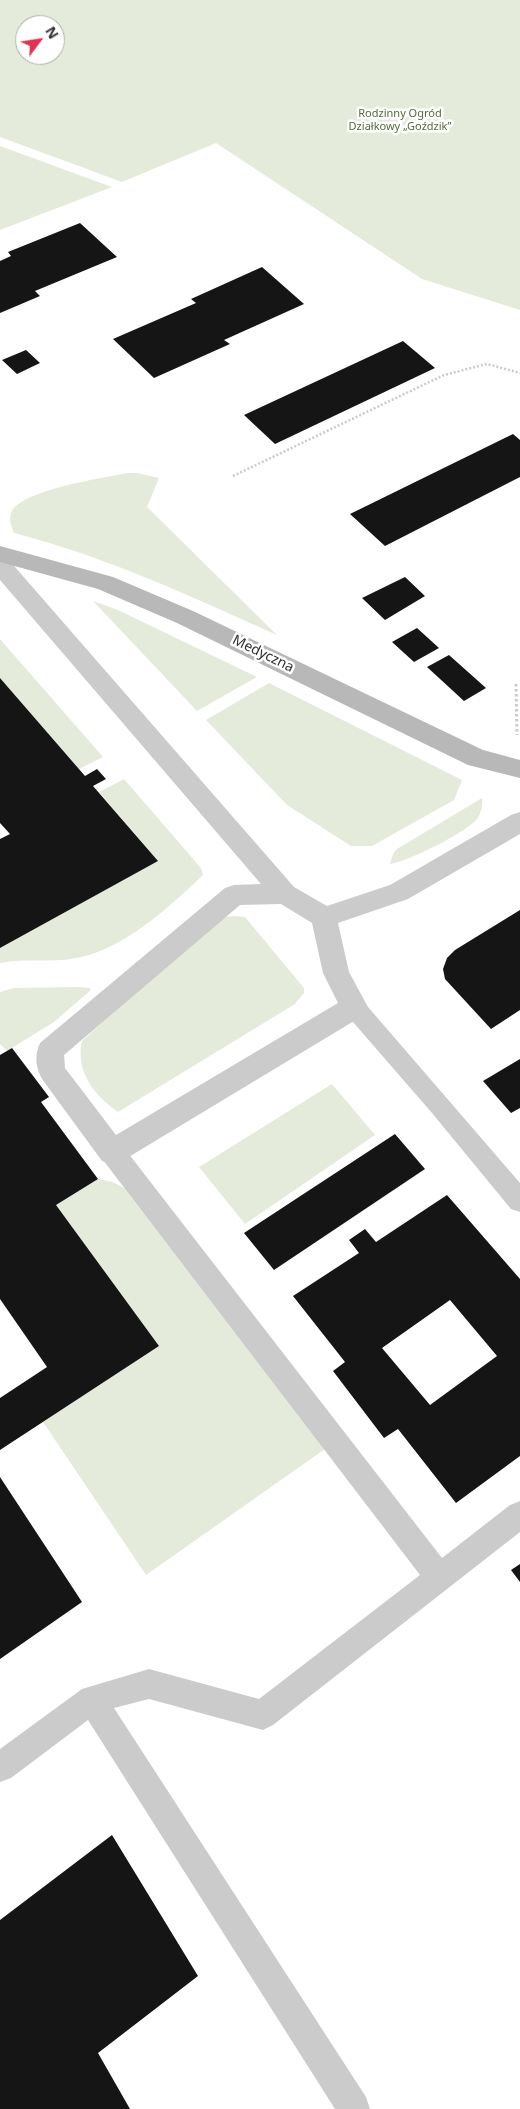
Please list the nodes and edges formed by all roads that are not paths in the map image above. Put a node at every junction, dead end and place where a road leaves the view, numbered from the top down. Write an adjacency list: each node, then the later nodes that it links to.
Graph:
1 (0, 554): 3 (street, Medyczna)
2 (0, 565): 5 (street)
3 (520, 769)
4 (520, 822): 6 (street)
5 (285, 894): 6 (street); 8 (street)
6 (324, 917): 7 (street)
7 (354, 1007): 8 (street); 9 (lane)
8 (112, 1152): 11 (lane)
9 (520, 1201)
10 (520, 1515): 11 (lane)
11 (439, 1577): 12 (lane)
12 (92, 1700): 13 (lane); 14 (lane)
13 (0, 1767)
14 (354, 2109)

